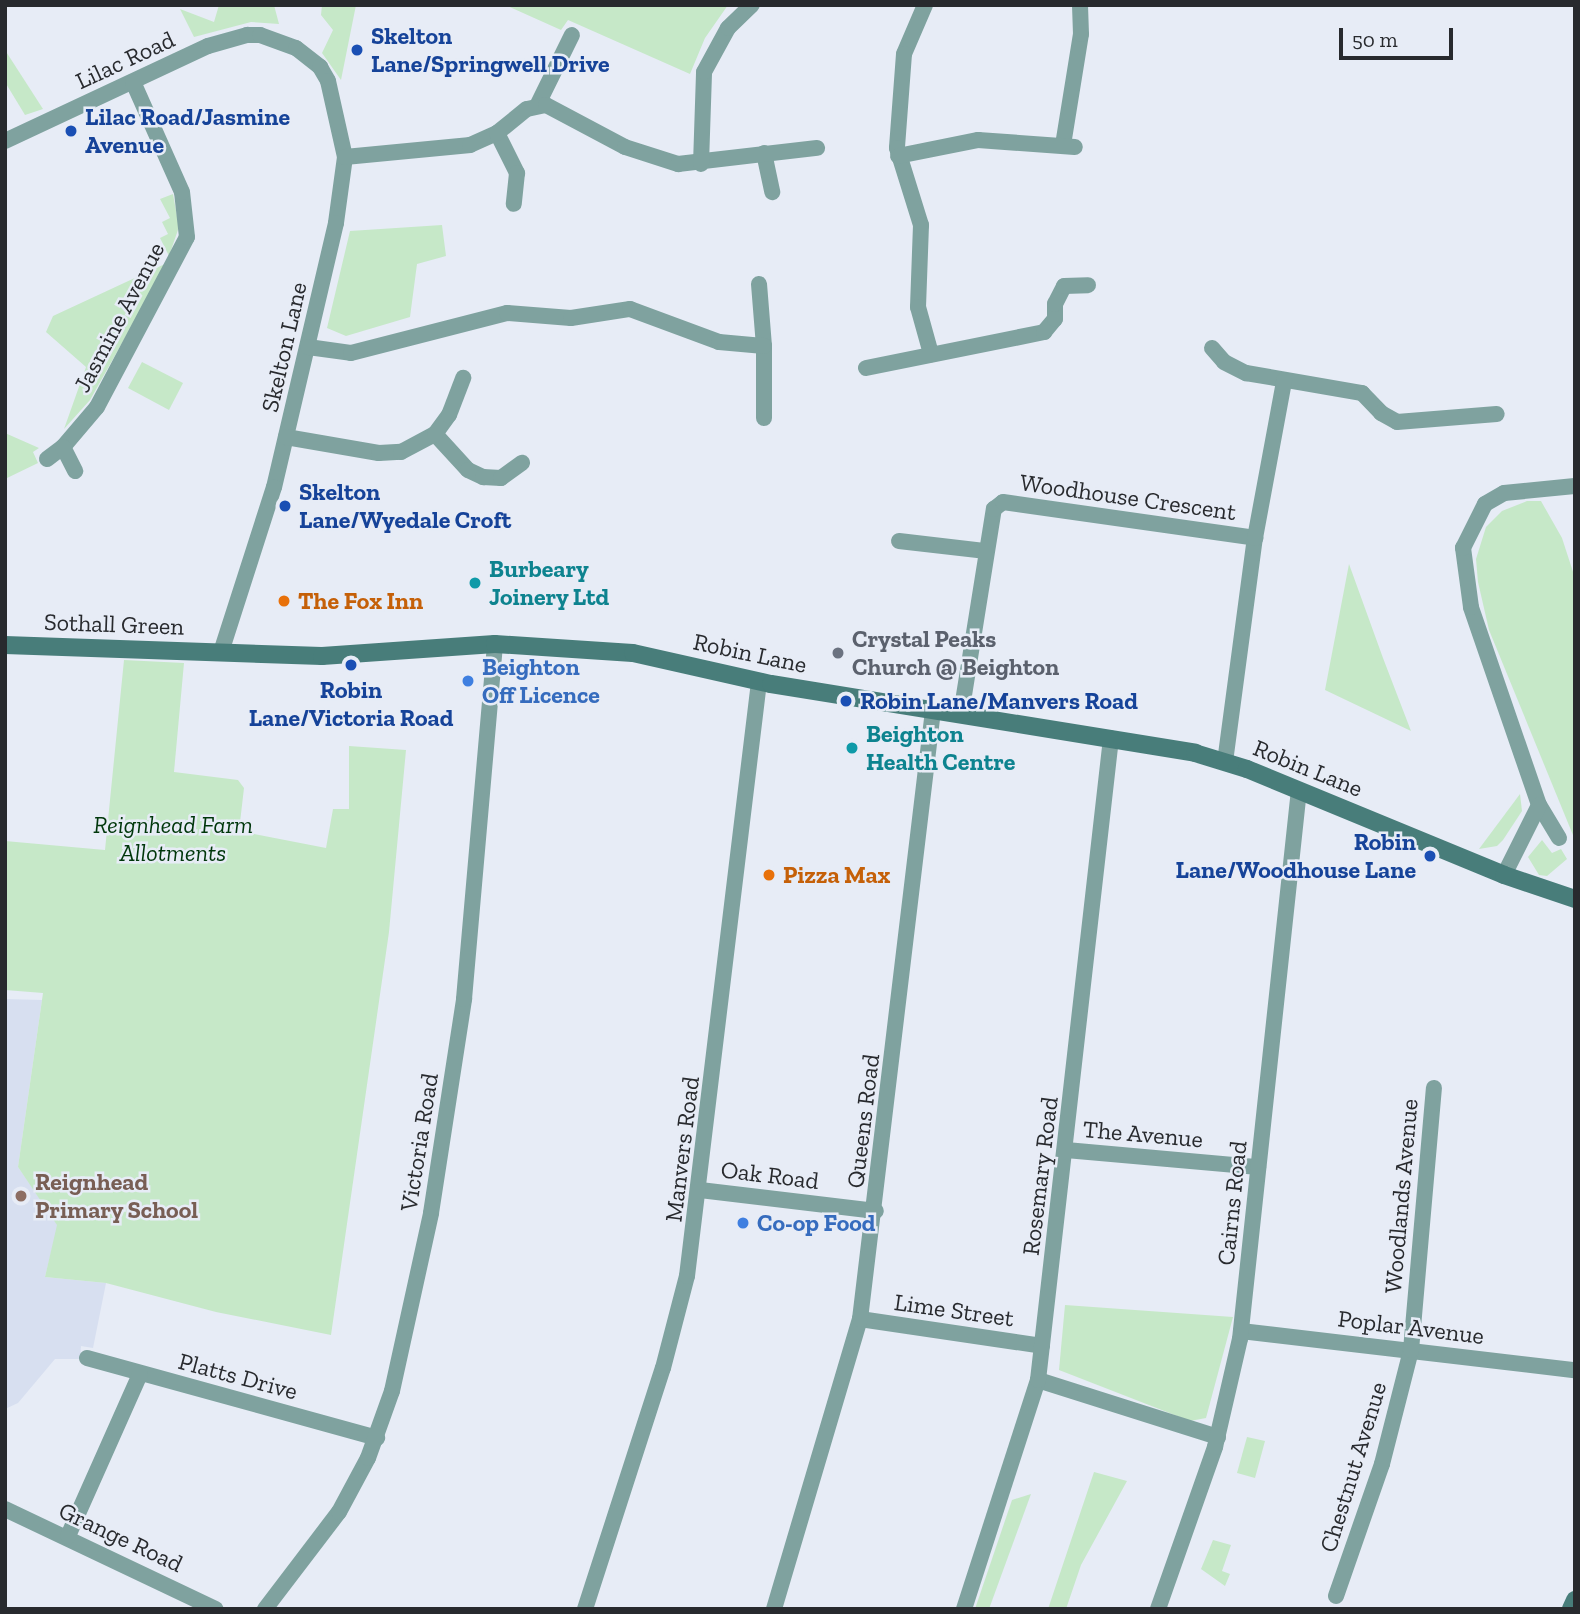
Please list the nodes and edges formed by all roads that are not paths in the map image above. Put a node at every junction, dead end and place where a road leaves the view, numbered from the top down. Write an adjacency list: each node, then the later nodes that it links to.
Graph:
1 (752, 5): 14 (street)
2 (925, 5): 12 (street)
3 (1080, 5): 12 (street)
4 (572, 35): 7 (street)
5 (306, 54): 6 (street, Lilac Road); 13 (street, Skelton Lane)
6 (133, 82): 9 (street, Lilac Road); 30 (street, Jasmine Avenue)
7 (537, 106): 8 (street); 14 (street)
8 (497, 133): 13 (street); 16 (street)
9 (5, 141)
10 (817, 148): 11 (street)
11 (764, 153): 14 (street); 15 (street)
12 (898, 156): 22 (street)
13 (345, 157): 20 (street, Skelton Lane)
14 (701, 164)
15 (772, 192)
16 (514, 204)
17 (759, 284): 19 (street)
18 (1088, 285): 22 (street)
19 (764, 346): 20 (street); 27 (street)
20 (308, 347): 29 (street, Skelton Lane)
21 (1212, 348): 25 (street)
22 (931, 354): 23 (street)
23 (866, 368)
24 (463, 378): 28 (street)
25 (1284, 382): 26 (street); 35 (street)
26 (1497, 414)
27 (764, 418)
28 (435, 434): 29 (street); 32 (street)
29 (286, 437): 40 (street, Skelton Lane)
30 (63, 447): 31 (street, Jasmine Avenue); 33 (street)
31 (47, 459)
32 (522, 463)
33 (75, 471)
34 (1575, 486): 47 (street)
35 (1255, 538): 37 (street, Woodhouse Crescent); 45 (street)
36 (899, 541): 37 (street)
37 (986, 551): 43 (street, Woodhouse Crescent)
38 (495, 644): 40 (street, Robin Lane); 41 (street, Robin Lane); 64 (street, Victoria Road)
39 (5, 645): 40 (street, Sothall Green)
40 (221, 652)
41 (759, 682): 42 (street, Robin Lane); 54 (street, Manvers Road)
42 (933, 710): 43 (street, Robin Lane); 55 (street, Queens Road)
43 (961, 714): 44 (street, Robin Lane)
44 (1111, 738): 45 (street, Robin Lane); 52 (street, Rosemary Road)
45 (1225, 762): 46 (street, Robin Lane)
46 (1299, 790): 49 (street, Robin Lane); 53 (street, Cairns Road)
47 (1539, 806): 48 (street); 49 (street)
48 (1559, 838)
49 (1504, 875): 50 (street, Robin Lane)
50 (1575, 899)
51 (1434, 1088): 59 (street, Woodlands Avenue)
52 (1066, 1150): 53 (street, The Avenue); 58 (street, Rosemary Road)
53 (1258, 1167): 57 (street, Cairns Road)
54 (700, 1190): 55 (street, Oak Road); 72 (street, Manvers Road)
55 (876, 1211): 56 (street, Queens Road)
56 (860, 1319): 58 (street, Lime Street); 73 (street, Queens Road)
57 (1241, 1331): 59 (street, Poplar Avenue); 65 (street, Cairns Road)
58 (1042, 1346): 63 (street, Rosemary Road)
59 (1411, 1350): 61 (street, Poplar Avenue); 68 (street, Chestnut Avenue)
60 (87, 1358): 62 (street, Platts Drive)
61 (1575, 1370)
62 (140, 1374): 64 (street, Platts Drive); 67 (street)
63 (1038, 1380): 65 (street); 74 (street, Rosemary Road)
64 (377, 1437): 71 (street, Victoria Road)
65 (1218, 1437): 75 (street, Cairns Road)
66 (5, 1509): 67 (street, Grange Road)
67 (68, 1536): 70 (street, Grange Road)
68 (1336, 1596)
69 (1575, 1600): 76 (street)
70 (216, 1609)
71 (265, 1609)
72 (585, 1609)
73 (774, 1609)
74 (964, 1609)
75 (1157, 1609)
76 (1571, 1609)

